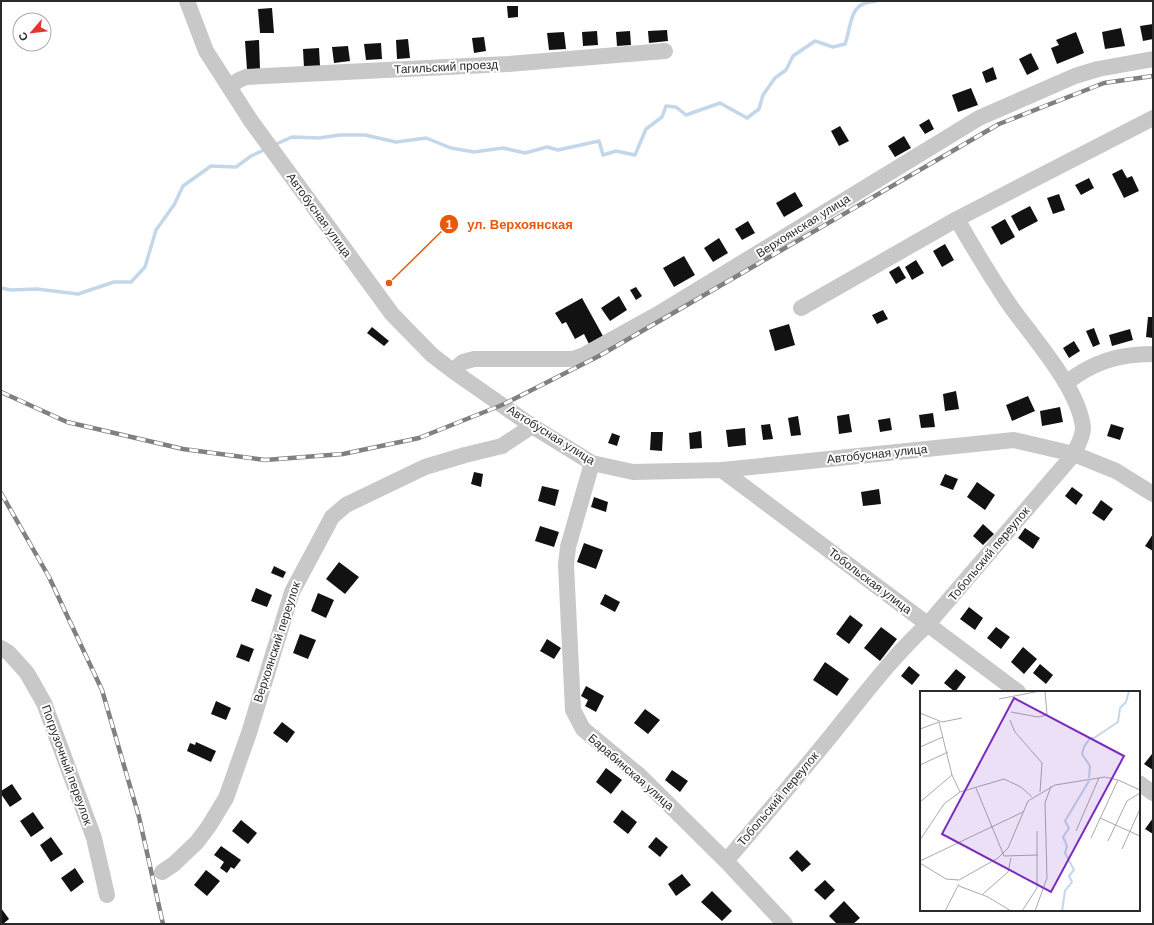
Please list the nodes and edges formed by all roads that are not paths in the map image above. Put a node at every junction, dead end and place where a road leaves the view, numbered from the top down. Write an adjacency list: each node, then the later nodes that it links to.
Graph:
1 (187, 1): 4 (street, Автобусная улица)
2 (665, 51): 4 (street, Тагильский проезд)
3 (1153, 59): 9 (street, Верхоянская улица)
4 (229, 87): 9 (street, Автобусная улица)
5 (1153, 118): 6 (street)
6 (957, 219): 7 (street); 10 (street, Тобольский переулок)
7 (801, 308)
8 (1153, 354): 10 (street)
9 (453, 371): 11 (street, Автобусная улица)
10 (1066, 383): 12 (street, Тобольский переулок)
11 (532, 426): 13 (street, Автобусная улица); 22 (street, Верхоянский переулок)
12 (1074, 454): 14 (street, Автобусная улица); 15 (street, Автобусная улица); 16 (street, Тобольский переулок)
13 (592, 463): 14 (street, Автобусная улица); 21 (street, Барабинская улица)
14 (722, 470): 16 (street, Тобольская улица)
15 (1153, 494)
16 (928, 624): 18 (street, Тобольская улица); 21 (street, Тобольский переулок)
17 (1, 648): 23 (street, Погрузочный переулок)
18 (1017, 691)
19 (1140, 784): 20 (street)
20 (1153, 793)
21 (726, 861): 24 (street, Барабинская улица)
22 (162, 872)
23 (107, 895)
24 (785, 924)

